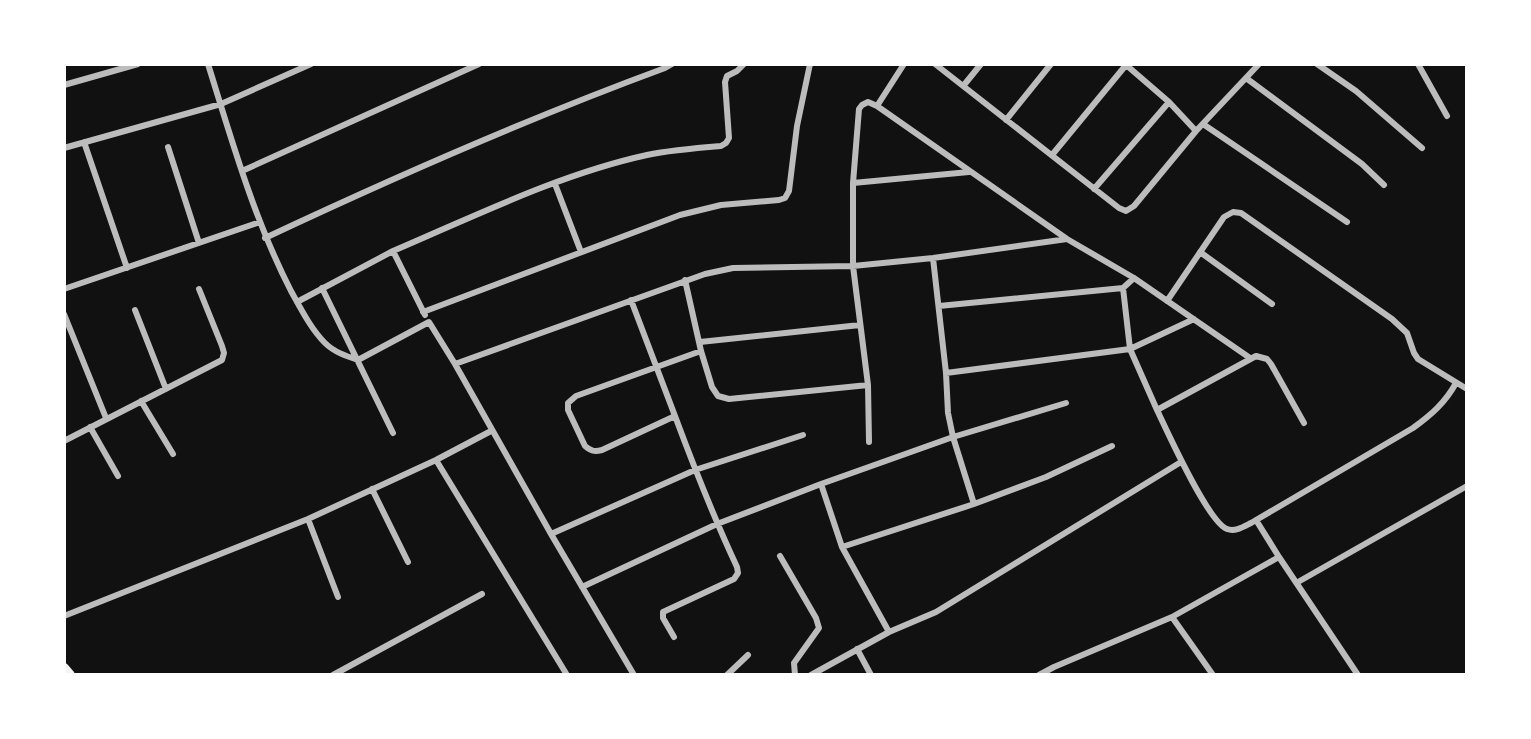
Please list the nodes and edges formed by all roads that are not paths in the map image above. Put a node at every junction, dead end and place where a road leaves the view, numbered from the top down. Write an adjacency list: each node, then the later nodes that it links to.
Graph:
1 (138, 64): 19 (street)
2 (208, 64): 22 (street)
3 (311, 64): 22 (street)
4 (479, 64): 33 (street)
5 (649, 64): 17 (street)
6 (672, 64): 17 (street)
7 (744, 64): 36 (street)
8 (810, 64): 45 (street)
9 (904, 64): 23 (street)
10 (935, 64): 20 (street)
11 (981, 64): 20 (street)
12 (1051, 64): 25 (street)
13 (1259, 64): 18 (street)
14 (1317, 64): 31 (street)
15 (1418, 64): 24 (street)
16 (1126, 65): 21 (street); 32 (street)
17 (652, 73): 41 (street)
18 (1246, 78): 26 (street); 37 (street)
19 (64, 85)
20 (964, 85): 25 (street)
21 (1169, 102): 27 (street); 38 (street)
22 (221, 104): 28 (street); 33 (street)
23 (877, 106): 34 (street); 35 (street)
24 (1447, 116)
25 (1006, 120): 32 (street)
26 (1203, 124): 27 (street); 40 (street)
27 (1196, 131): 38 (street)
28 (84, 142): 30 (street); 49 (street)
29 (168, 147): 43 (street)
30 (64, 148)
31 (1422, 148)
32 (1052, 155): 38 (street)
33 (242, 171): 39 (street)
34 (970, 172): 35 (street); 42 (street)
35 (853, 183): 48 (street)
36 (555, 184): 44 (street); 45 (street)
37 (1384, 185)
38 (1094, 189)
39 (260, 222): 41 (street); 43 (street)
40 (1347, 222)
41 (265, 238): 58 (street)
42 (1067, 239): 47 (street); 50 (street)
43 (199, 243): 49 (street)
44 (393, 251): 52 (street); 62 (street)
45 (581, 252): 62 (street)
46 (1200, 252): 57 (street); 59 (street); 75 (street)
47 (933, 258): 48 (street); 60 (street)
48 (853, 266): 51 (street); 66 (street)
49 (127, 268): 54 (street)
50 (1134, 278): 53 (street); 57 (street)
51 (685, 280): 56 (street); 67 (street)
52 (322, 288): 58 (street); 71 (street)
53 (1123, 288): 60 (street); 68 (street)
54 (64, 289)
55 (199, 289): 77 (street)
56 (631, 300): 72 (street); 73 (street)
57 (1167, 301): 64 (street)
58 (297, 302): 71 (street)
59 (1272, 304)
60 (939, 306): 74 (street)
61 (135, 310): 77 (street)
62 (423, 312): 65 (street)
63 (64, 314): 83 (street)
64 (1194, 319): 68 (street); 70 (street)
65 (429, 322): 71 (street); 72 (street)
66 (860, 325): 67 (street); 76 (street)
67 (700, 342): 69 (street)
68 (1130, 349): 74 (street); 81 (street)
69 (701, 351): 73 (street); 76 (street)
70 (1250, 358): 81 (street); 84 (street)
71 (358, 360): 87 (street)
72 (455, 364): 86 (street)
73 (657, 367): 82 (street); 82 (street)
74 (946, 373): 89 (street)
75 (1456, 383): 78 (street); 103 (street)
76 (868, 385): 91 (street)
77 (166, 389): 79 (street)
78 (1467, 389)
79 (141, 401): 83 (street); 93 (street)
80 (1066, 403): 89 (street)
81 (1157, 410): 95 (street)
82 (675, 416): 96 (street)
83 (106, 418): 85 (street)
84 (1304, 423)
85 (90, 427): 90 (street); 97 (street)
86 (491, 431): 94 (street); 105 (street)
87 (393, 433)
88 (803, 435): 96 (street)
89 (953, 437): 98 (street); 101 (street)
90 (64, 441)
91 (869, 442)
92 (1112, 446): 101 (street)
93 (173, 454)
94 (436, 460): 100 (street); 125 (street)
95 (1181, 462): 103 (street); 116 (street)
96 (695, 470): 104 (street); 105 (street)
97 (118, 476)
98 (821, 484): 104 (street); 106 (street)
99 (1467, 486): 110 (street)
100 (372, 489): 102 (street); 109 (street)
101 (974, 504): 106 (street)
102 (308, 519): 113 (street); 114 (street)
103 (1256, 520): 108 (street)
104 (717, 524): 111 (street); 117 (street)
105 (551, 534): 111 (street)
106 (842, 547): 116 (street)
107 (780, 556): 128 (street)
108 (1279, 557): 110 (street); 115 (street)
109 (408, 562)
110 (1298, 582): 122 (street)
111 (582, 587): 126 (street)
112 (482, 594): 124 (street)
113 (338, 597)
114 (64, 616)
115 (1172, 617): 121 (street); 131 (street)
116 (889, 632): 118 (street)
117 (674, 637)
118 (857, 649): 129 (street); 130 (street)
119 (748, 655): 127 (street)
120 (64, 668): 123 (main road)
121 (1211, 674)
122 (1356, 674)
123 (70, 675)
124 (333, 675)
125 (567, 675)
126 (634, 675)
127 (727, 675)
128 (795, 675)
129 (811, 675)
130 (871, 675)
131 (1039, 675)

